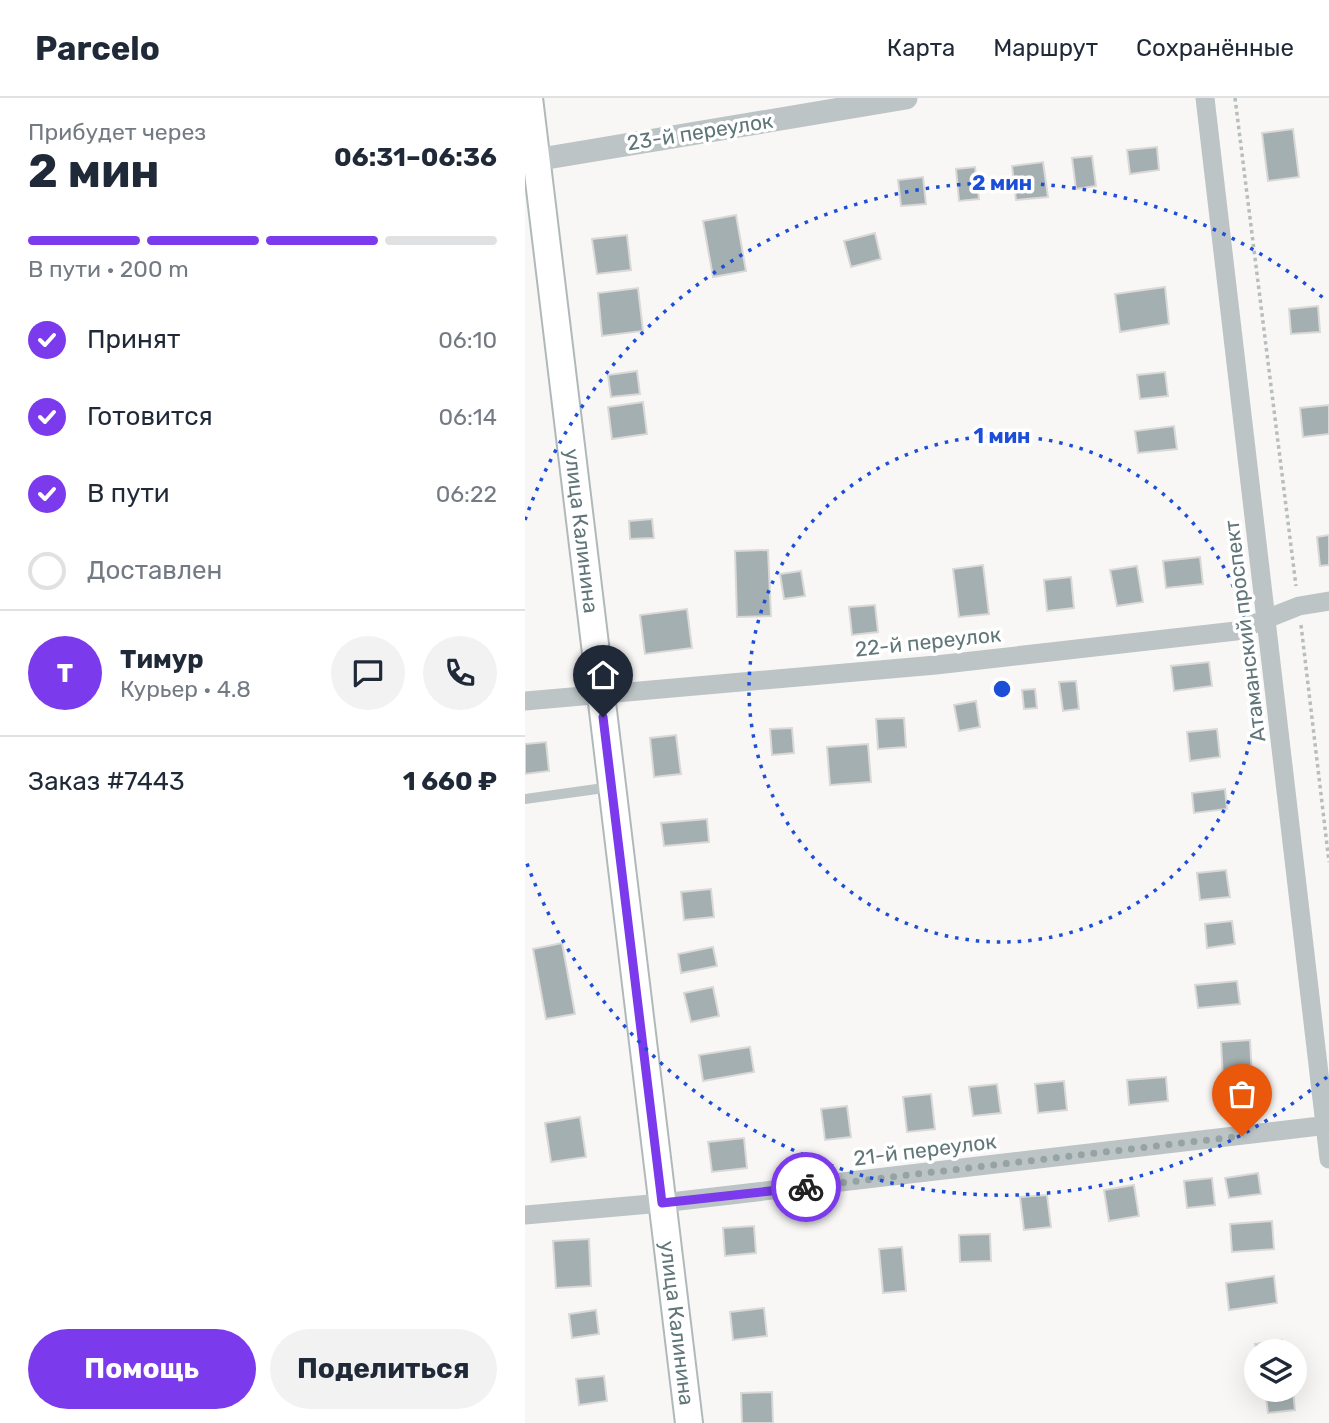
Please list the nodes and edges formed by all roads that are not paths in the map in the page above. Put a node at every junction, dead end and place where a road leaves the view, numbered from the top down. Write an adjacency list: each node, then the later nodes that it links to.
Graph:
1 (529, 98): 4 (main road, улица Калинина)
2 (906, 98): 5 (street, 23-й переулок)
3 (1205, 98): 7 (street, Атаманский проспект)
4 (528, 127): 5 (main road, улица Калинина)
5 (535, 159): 8 (main road, улица Калинина)
6 (1329, 601): 7 (street, 22-й переулок)
7 (1266, 618): 8 (street, 22-й переулок); 12 (street, Атаманский проспект)
8 (600, 693): 9 (street, 22-й переулок); 10 (main road, улица Калинина)
9 (525, 701)
10 (612, 787): 11 (lane); 14 (main road, улица Калинина)
11 (525, 799)
12 (1327, 1126): 13 (street, Атаманский проспект); 14 (street, 21-й переулок)
13 (1329, 1159)
14 (662, 1203): 15 (street, 21-й переулок); 16 (main road, улица Калинина)
15 (525, 1215)
16 (689, 1423)

